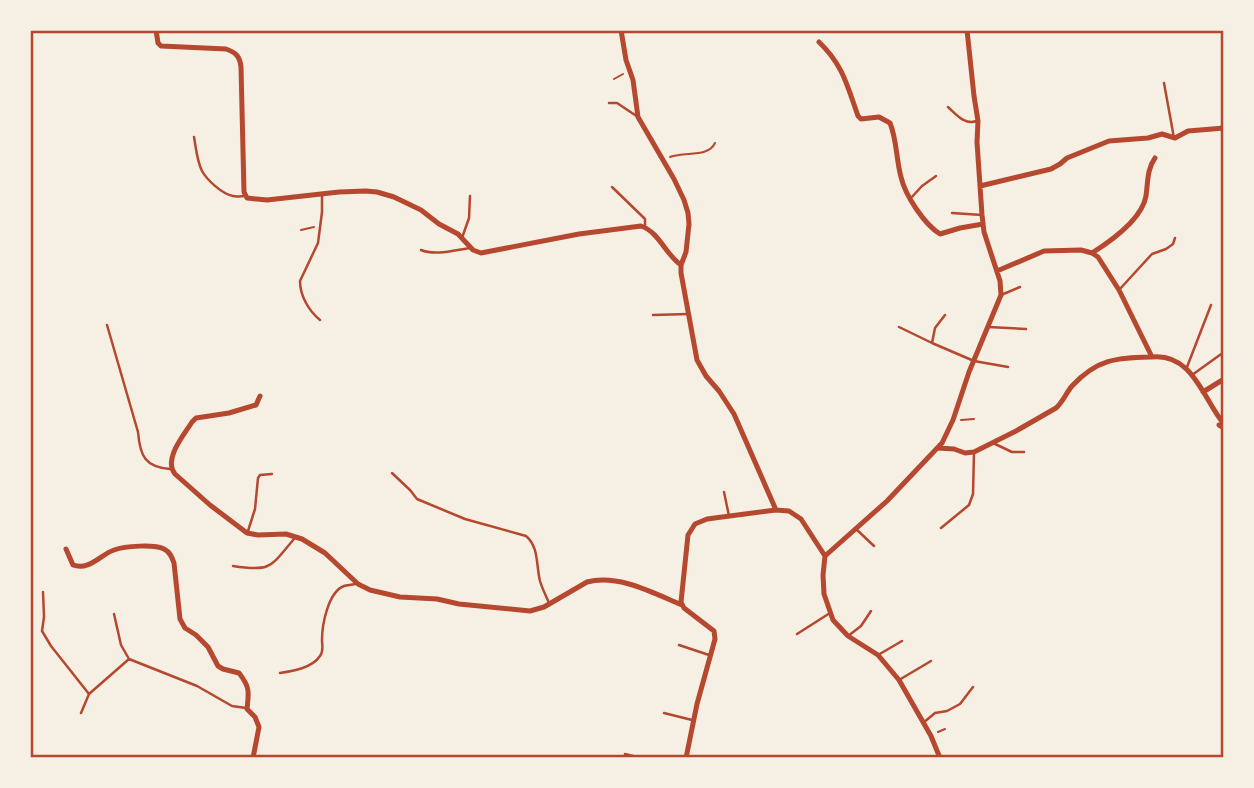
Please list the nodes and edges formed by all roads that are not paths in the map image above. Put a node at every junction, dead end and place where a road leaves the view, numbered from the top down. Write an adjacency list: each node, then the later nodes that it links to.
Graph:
1 (156, 30): 18 (street)
2 (621, 30): 8 (street)
3 (968, 30): 9 (street)
4 (819, 42): 20 (street)
5 (1164, 83): 12 (lane)
6 (609, 103): 8 (lane)
7 (948, 107): 9 (lane)
8 (638, 117): 30 (street)
9 (978, 121): 15 (street)
10 (1224, 128): 12 (street)
11 (194, 137): 18 (lane)
12 (1174, 138): 15 (street)
13 (1155, 158): 29 (street)
14 (936, 176): 20 (lane)
15 (980, 186): 22 (street)
16 (612, 187): 24 (lane)
17 (323, 194): 18 (street); 25 (street); 39 (lane)
18 (245, 196)
19 (470, 196): 25 (lane)
20 (911, 198): 23 (street)
21 (952, 213): 22 (lane)
22 (982, 215): 23 (street)
23 (983, 224): 31 (street)
24 (645, 227): 27 (street); 30 (street)
25 (462, 238): 27 (street)
26 (1175, 239): 33 (lane)
27 (471, 248): 28 (lane)
28 (421, 250)
29 (1093, 253): 31 (street); 33 (street)
30 (681, 265): 36 (street)
31 (997, 271): 34 (street)
32 (1020, 287): 34 (lane)
33 (1119, 290): 46 (street)
34 (1001, 295): 42 (street)
35 (1211, 305): 49 (lane)
36 (689, 314): 37 (lane); 63 (street)
37 (653, 315)
38 (945, 315): 44 (lane)
39 (320, 320)
40 (107, 325): 59 (lane)
41 (899, 327): 44 (lane)
42 (988, 327): 43 (lane); 47 (street)
43 (1026, 329)
44 (932, 344): 47 (lane)
45 (1224, 352): 50 (lane)
46 (1152, 357): 49 (street); 55 (street)
47 (974, 361): 48 (lane); 56 (street)
48 (1008, 367)
49 (1186, 368): 50 (street)
50 (1192, 376): 52 (street)
51 (1224, 379): 52 (street)
52 (1203, 392): 54 (street)
53 (260, 396): 59 (street)
54 (1224, 428)
55 (993, 443): 57 (street); 58 (lane)
56 (938, 448): 57 (street); 66 (street)
57 (974, 452): 65 (lane)
58 (1024, 452)
59 (171, 469): 67 (street)
60 (392, 473): 75 (lane)
61 (272, 474): 67 (lane)
62 (724, 492): 64 (lane)
63 (776, 510): 64 (street); 71 (street)
64 (729, 516): 76 (street)
65 (941, 528)
66 (856, 529): 69 (lane); 71 (street)
67 (247, 533): 68 (street)
68 (296, 537): 72 (lane); 73 (street)
69 (874, 546)
70 (66, 548): 92 (street)
71 (825, 556): 78 (street)
72 (233, 566)
73 (358, 584): 75 (street); 88 (lane)
74 (43, 592): 91 (lane)
75 (549, 604): 76 (street)
76 (682, 605): 85 (street)
77 (871, 611): 81 (lane)
78 (830, 612): 80 (lane); 81 (street)
79 (114, 614): 86 (lane)
80 (797, 634)
81 (848, 636): 84 (street)
82 (902, 641): 84 (lane)
83 (679, 645): 85 (lane)
84 (878, 655): 89 (street)
85 (710, 656): 95 (street)
86 (130, 659): 91 (lane); 92 (lane)
87 (931, 662): 89 (lane)
88 (280, 673)
89 (899, 680): 96 (street)
90 (973, 687): 96 (lane)
91 (89, 694): 93 (lane)
92 (247, 709): 98 (street)
93 (81, 713)
94 (664, 713): 95 (lane)
95 (693, 720): 100 (street)
96 (923, 723): 101 (street)
97 (625, 754): 99 (lane)
98 (253, 758)
99 (641, 758)
100 (686, 758)
101 (940, 758)

